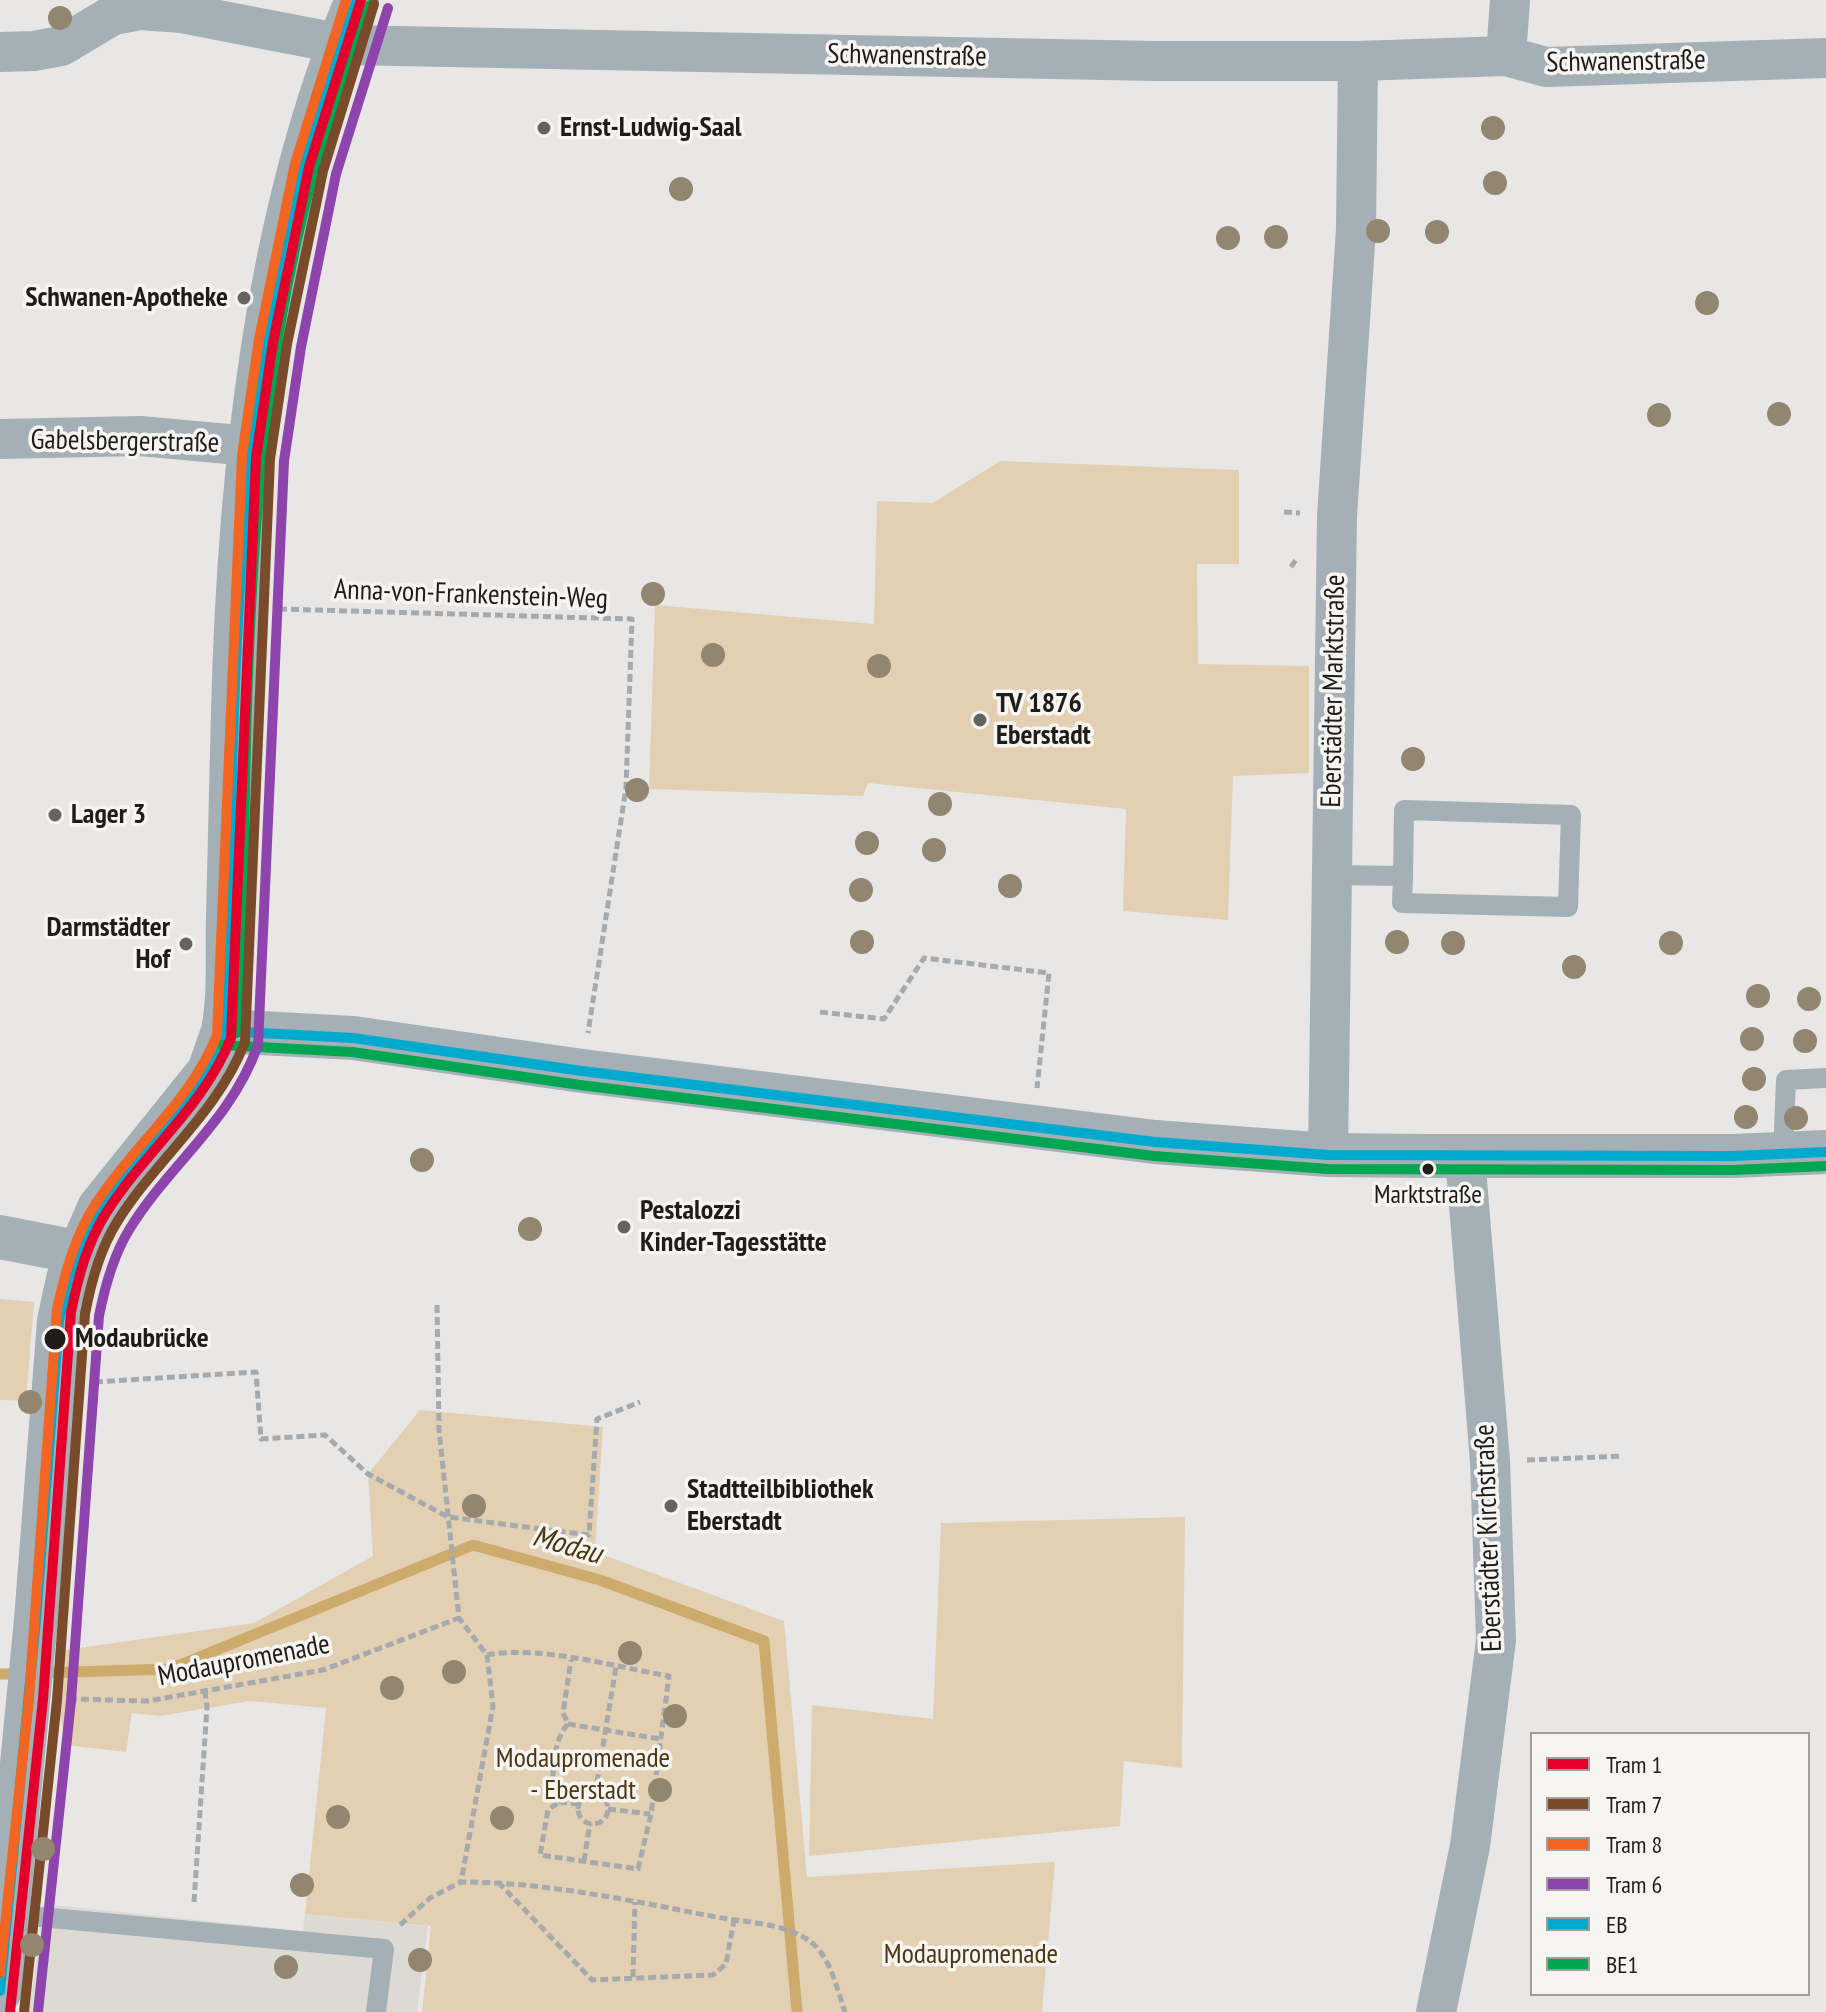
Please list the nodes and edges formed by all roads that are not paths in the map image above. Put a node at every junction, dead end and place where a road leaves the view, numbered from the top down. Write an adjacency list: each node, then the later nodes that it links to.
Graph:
1 (346, 0): 5 (street)
2 (357, 0): 5 (street)
3 (1510, 0): 7 (street)
4 (106, 7): 5 (street, Schwanenstraße); 6 (street, Schwanenstraße)
5 (339, 44): 9 (street, Schwanenstraße); 11 (street)
6 (0, 52)
7 (1506, 56): 8 (street, Schwanenstraße); 9 (street, Schwanenstraße)
8 (1826, 58)
9 (1358, 61): 12 (street, Eberstädter Marktstraße)
10 (0, 439): 11 (street, Gabelsbergerstraße)
11 (250, 446): 14 (street)
12 (1331, 875): 13 (lane); 17 (street, Eberstädter Marktstraße)
13 (1403, 876): 13 (lane)
14 (223, 1031): 17 (street); 21 (street)
15 (1826, 1078): 18 (lane)
16 (1826, 1152): 18 (street)
17 (1328, 1155): 19 (street)
18 (1783, 1155): 19 (street)
19 (1465, 1156): 25 (street, Eberstädter Kirchstraße)
20 (0, 1237): 21 (street)
21 (77, 1252): 22 (street)
22 (8, 1914): 23 (street); 24 (lane)
23 (0, 1991)
24 (376, 2012)
25 (1436, 2012)

